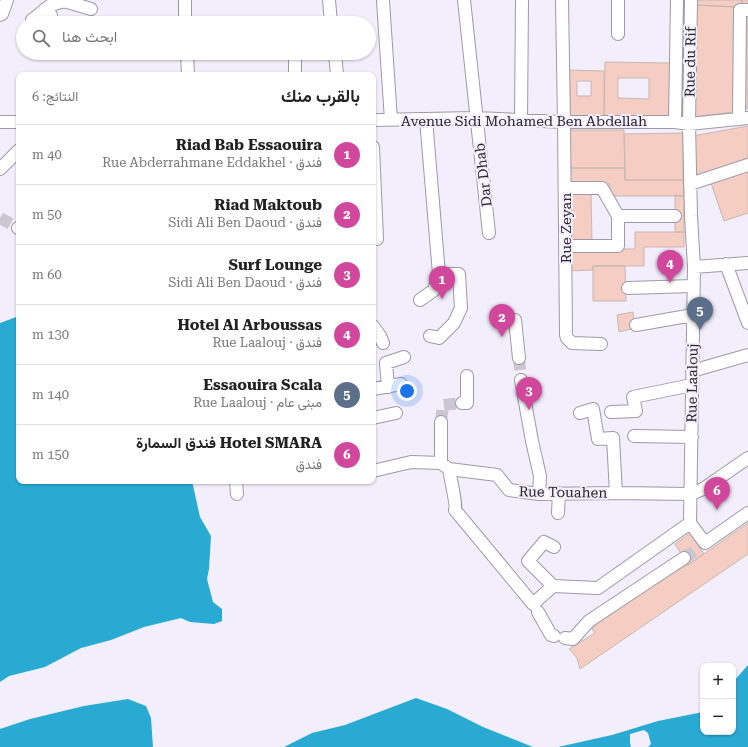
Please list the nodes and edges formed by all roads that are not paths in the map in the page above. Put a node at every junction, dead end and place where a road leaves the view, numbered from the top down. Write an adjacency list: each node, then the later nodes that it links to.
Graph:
1 (7, 0): 14 (street)
2 (184, 0): 17 (street)
3 (329, 0): 18 (street)
4 (464, 0): 26 (street, Dar Dhab)
5 (522, 0): 31 (street)
6 (562, 0): 34 (street, Rue Zeyan)
7 (618, 0): 19 (street)
8 (677, 0): 35 (street)
9 (691, 0): 36 (street, Rue du Rif)
10 (383, 1): 30 (street)
11 (49, 5): 12 (street); 15 (street); 16 (street)
12 (91, 9)
13 (744, 10): 27 (street)
14 (0, 16)
15 (37, 16)
16 (51, 16)
17 (185, 16)
18 (331, 16)
19 (618, 34)
20 (187, 60): 23 (street)
21 (295, 60): 24 (street)
22 (336, 60): 25 (street)
23 (188, 72)
24 (295, 72)
25 (337, 72)
26 (476, 118): 28 (street, Avenue Sidi Mohamed Ben Abdellah); 31 (street, Avenue Sidi Mohamed Ben Abdellah); 45 (street, Dar Dhab)
27 (743, 118): 36 (street, Avenue Sidi Mohamed Ben Abdellah)
28 (426, 119): 30 (street, Avenue Sidi Mohamed Ben Abdellah); 51 (street)
29 (376, 120): 30 (street, Avenue Sidi Mohamed Ben Abdellah)
30 (391, 120)
31 (522, 120): 34 (street, Avenue Sidi Mohamed Ben Abdellah)
32 (0, 122): 33 (street)
33 (16, 122)
34 (564, 122): 35 (street, Avenue Sidi Mohamed Ben Abdellah); 41 (street, Rue Zeyan)
35 (675, 122): 36 (street, Avenue Sidi Mohamed Ben Abdellah)
36 (689, 124): 40 (street, Rue Laalouj)
37 (16, 153): 39 (street)
38 (748, 166): 40 (street)
39 (0, 169)
40 (690, 184): 44 (street, Rue Laalouj)
41 (565, 188): 43 (street); 47 (street, Rue Zeyan)
42 (376, 216): 46 (street)
43 (618, 216): 44 (street); 47 (street)
44 (683, 216): 50 (street, Rue Laalouj)
45 (489, 233)
46 (377, 239)
47 (566, 246): 62 (street, Rue Zeyan)
48 (748, 262): 49 (street)
49 (726, 264): 50 (street); 57 (street)
50 (694, 267): 52 (street, Rue Laalouj)
51 (439, 274): 54 (street); 60 (street)
52 (693, 286): 53 (street); 55 (street, Rue Laalouj)
53 (628, 288)
54 (420, 300)
55 (693, 315): 58 (street); 66 (street, Rue Laalouj)
56 (515, 320): 65 (street)
57 (748, 323)
58 (636, 325)
59 (376, 330): 61 (street)
60 (430, 336)
61 (383, 344)
62 (601, 344)
63 (748, 355): 66 (street)
64 (404, 357): 71 (street)
65 (519, 358)
66 (692, 370): 70 (street, Rue Laalouj)
67 (467, 376): 73 (street)
68 (521, 380): 88 (street)
69 (401, 384): 71 (street)
70 (692, 385): 74 (street); 80 (street, Rue Laalouj)
71 (388, 387): 72 (street)
72 (376, 389)
73 (462, 403)
74 (611, 412)
75 (396, 413): 77 (street)
76 (580, 413): 86 (street)
77 (376, 417)
78 (441, 422): 82 (street)
79 (634, 436): 80 (street)
80 (692, 437): 89 (street, Rue Laalouj)
81 (748, 458): 89 (street)
82 (445, 466): 83 (street, Rue Touahen); 88 (street, Rue Touahen); 96 (street)
83 (376, 470)
84 (236, 484): 87 (street)
85 (559, 493): 86 (street, Rue Touahen); 88 (street, Rue Touahen); 90 (street)
86 (616, 493): 89 (street, Rue Touahen)
87 (237, 494)
88 (539, 494)
89 (691, 494): 92 (street, Rue Laalouj)
90 (558, 513)
91 (748, 513): 92 (street)
92 (690, 523): 95 (street)
93 (554, 547): 95 (street)
94 (684, 558): 96 (street)
95 (553, 586): 96 (street)
96 (536, 608)

